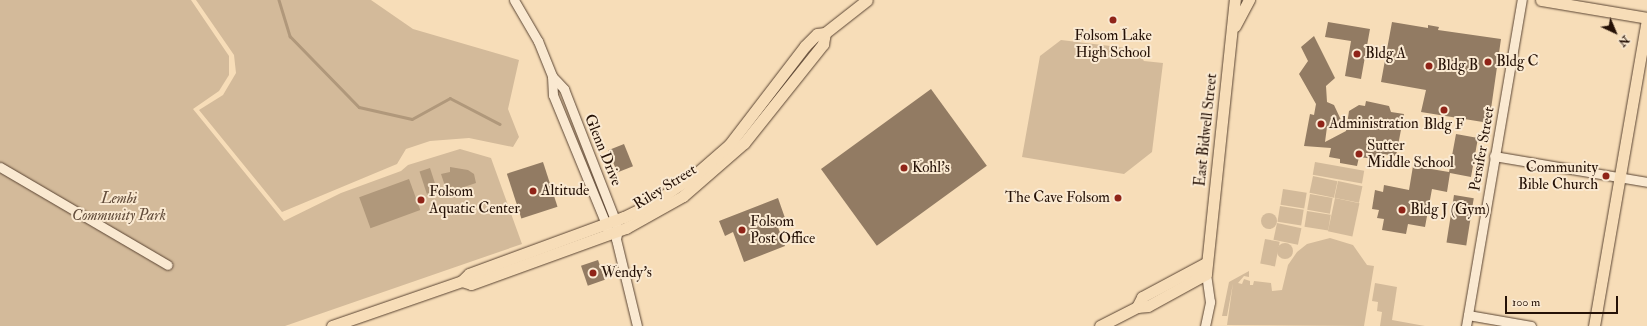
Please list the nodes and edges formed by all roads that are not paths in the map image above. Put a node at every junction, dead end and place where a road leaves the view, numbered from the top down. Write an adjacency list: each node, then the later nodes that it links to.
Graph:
1 (514, 0): 11 (street, Glenn Drive)
2 (867, 0): 8 (main road, Riley Street)
3 (1249, 0): 9 (main road)
4 (1522, 0): 15 (street, Persifer Street)
5 (1541, 0): 7 (main road)
6 (1233, 3): 9 (main road, East Bidwell Street)
7 (1647, 19): 17 (main road)
8 (825, 33): 10 (main road, Riley Street); 13 (main road, Riley Street)
9 (1230, 44): 21 (main road, East Bidwell Street)
10 (805, 46): 13 (main road); 19 (main road, Riley Street)
11 (552, 76): 12 (street, Glenn Drive); 14 (street, Glenn Drive)
12 (553, 95): 14 (street); 19 (street, Glenn Drive)
13 (777, 101): 19 (main road, Riley Street)
14 (579, 128): 19 (street, Glenn Drive)
15 (1494, 156): 17 (street); 22 (street, Persifer Street)
16 (0, 167): 20 (street)
17 (1619, 178): 18 (street); 29 (main road)
18 (1647, 182)
19 (613, 229): 23 (main road, Riley Street); 24 (street, Glenn Drive)
20 (168, 265)
21 (1206, 269): 25 (main road); 26 (street)
22 (1468, 315): 27 (street, Persifer Street); 28 (street)
23 (336, 325)
24 (637, 326)
25 (1100, 326)
26 (1205, 326)
27 (1466, 326)
28 (1531, 326)
29 (1594, 326)

